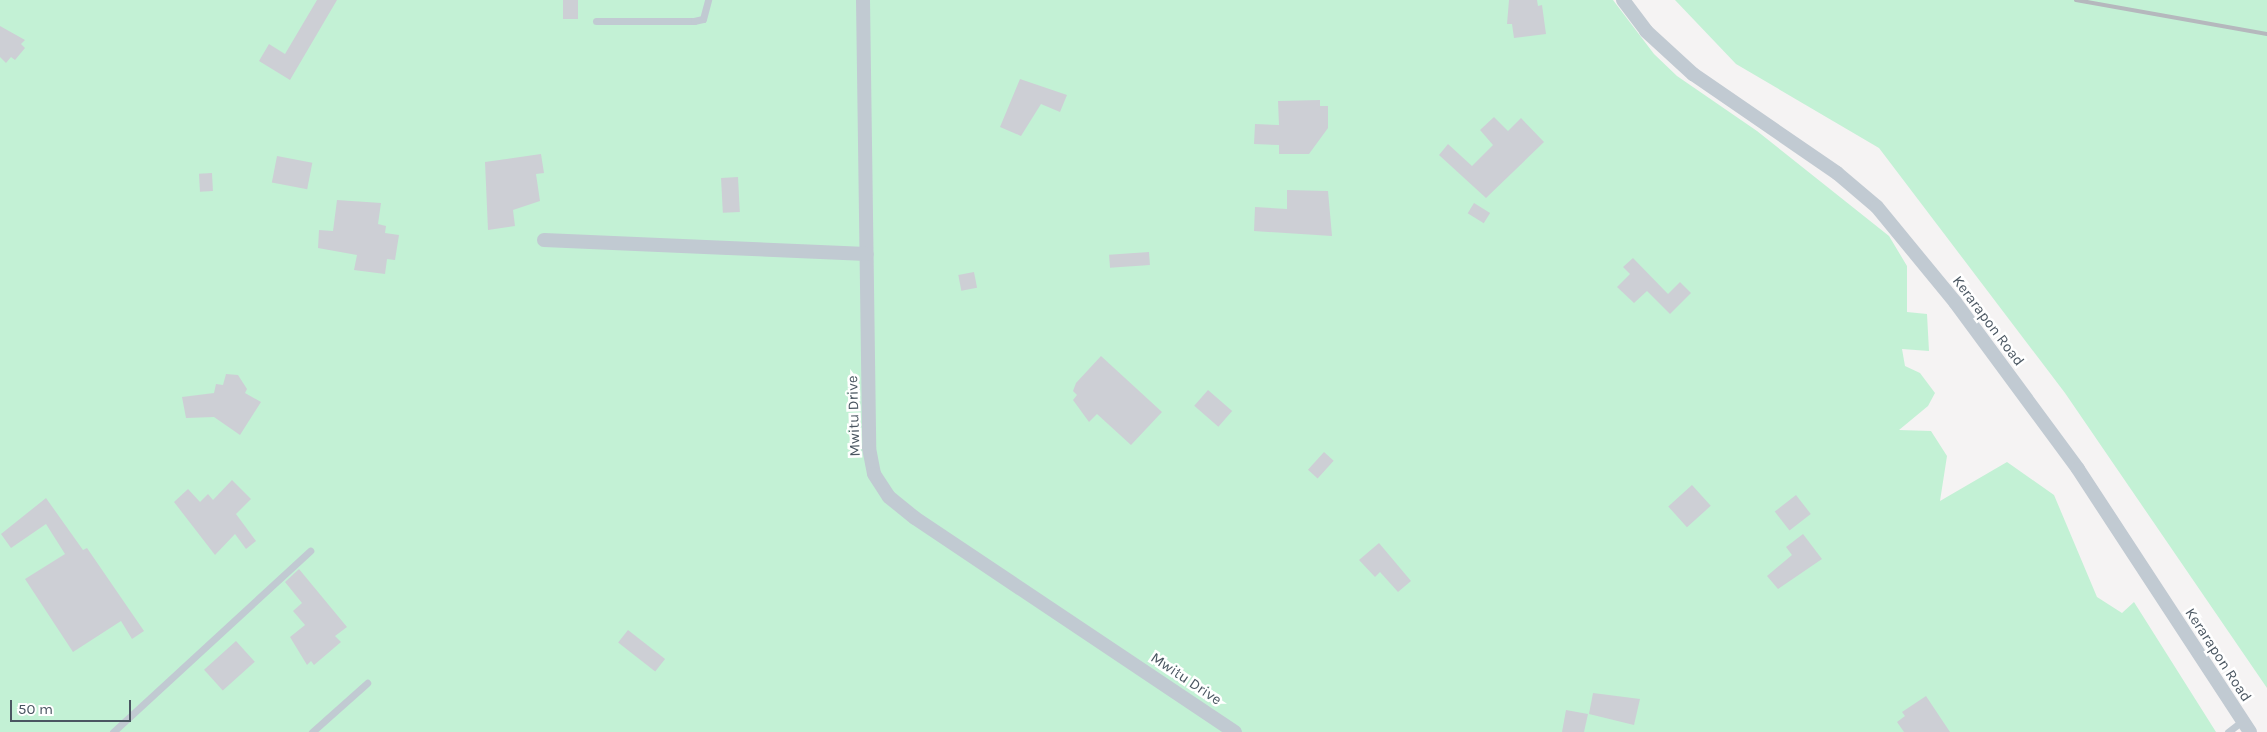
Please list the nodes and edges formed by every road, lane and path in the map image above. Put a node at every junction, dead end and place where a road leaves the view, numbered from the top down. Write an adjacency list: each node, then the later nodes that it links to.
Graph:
1 (708, 0): 4 (lane)
2 (863, 0): 6 (street, Mwitu Drive)
3 (1623, 0): 9 (street, Kerarapon Road)
4 (596, 21)
5 (544, 240): 6 (street)
6 (866, 254): 12 (street, Mwitu Drive)
7 (310, 551): 10 (lane)
8 (367, 683): 11 (lane)
9 (2246, 726): 13 (lane)
10 (113, 732)
11 (312, 732)
12 (1235, 732)
13 (2228, 732)

